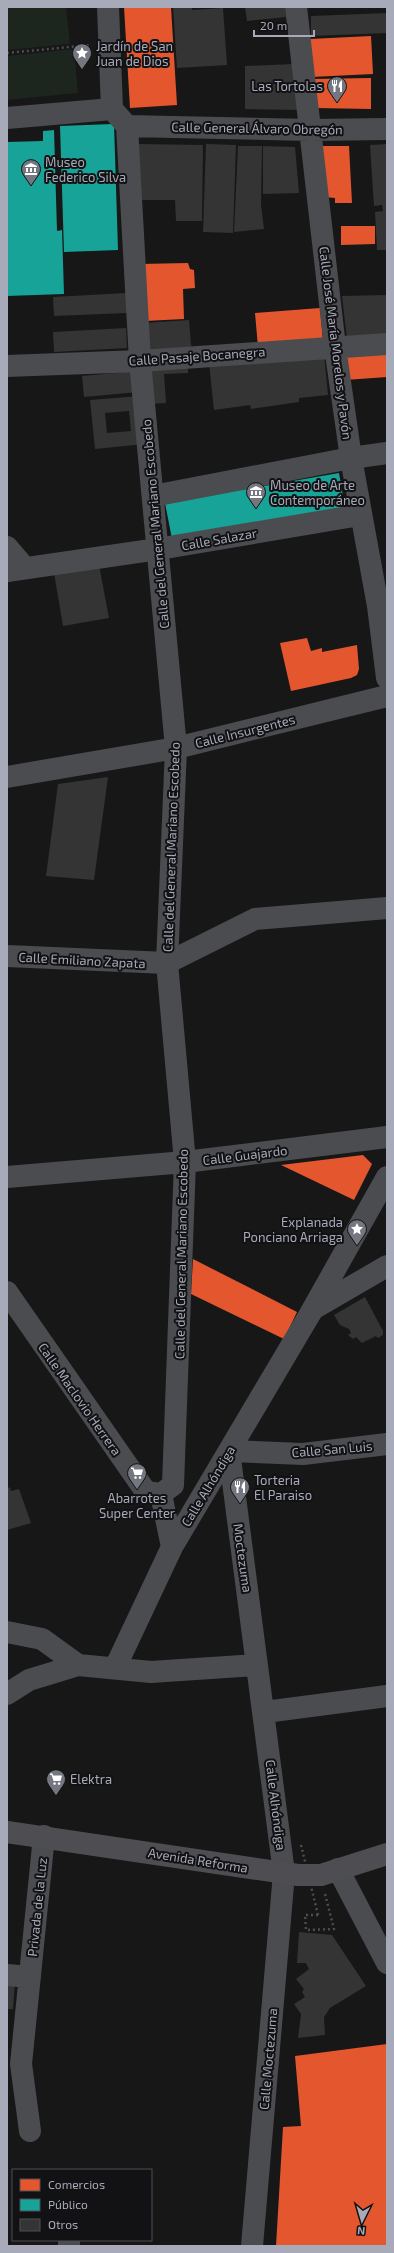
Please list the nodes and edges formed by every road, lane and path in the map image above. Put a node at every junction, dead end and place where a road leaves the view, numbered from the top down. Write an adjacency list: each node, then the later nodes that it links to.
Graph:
1 (108, 7): 3 (street)
2 (296, 7): 9 (street, Calle José María Morelos y Pavón)
3 (110, 43): 4 (path); 5 (street)
4 (7, 52)
5 (112, 109): 6 (street); 7 (street)
6 (7, 118)
7 (127, 126): 9 (street, Calle General Álvaro Obregón); 12 (street, Calle del General Mariano Escobedo)
8 (387, 129): 9 (street, Calle General Álvaro Obregón)
9 (311, 130): 11 (street, Calle José María Morelos y Pavón)
10 (387, 344): 11 (street, Calle Pasaje Bocanegra)
11 (336, 347): 12 (street, Calle Pasaje Bocanegra); 15 (street, Calle José María Morelos y Pavón)
12 (140, 361): 13 (street, Calle Pasaje Bocanegra); 16 (street, Calle del General Mariano Escobedo)
13 (7, 366)
14 (387, 453): 15 (street)
15 (351, 458): 16 (street); 17 (street, Calle José María Morelos y Pavón)
16 (153, 496): 19 (street, Calle del General Mariano Escobedo)
17 (360, 515): 19 (street, Calle Salazar); 21 (street, Calle José María Morelos y Pavón)
18 (7, 547): 20 (street)
19 (158, 549): 20 (street, Calle Salazar); 24 (street, Calle del General Mariano Escobedo)
20 (16, 570)
21 (382, 605): 22 (street, Calle José María Morelos y Pavón)
22 (387, 678)
23 (387, 696): 24 (street, Calle Insurgentes)
24 (176, 748): 25 (street, Calle Insurgentes); 28 (street, Calle del General Mariano Escobedo)
25 (7, 777)
26 (387, 908): 28 (street, Calle Emiliano Zapata)
27 (7, 956): 28 (street, Calle Emiliano Zapata)
28 (167, 963): 30 (street, Calle del General Mariano Escobedo)
29 (387, 1137): 30 (street, Calle Guajardo)
30 (185, 1162): 32 (street, Calle Guajardo); 38 (street, Calle del General Mariano Escobedo)
31 (387, 1176): 35 (street, Calle Alhóndiga)
32 (7, 1177)
33 (387, 1266): 35 (street, Calle Alhóndiga)
34 (7, 1292): 38 (street, Calle Maclovio Herrera)
35 (312, 1310): 37 (street, Calle Alhóndiga)
36 (387, 1444): 37 (street, Calle San Luis)
37 (229, 1451): 39 (street, Calle Alhóndiga); 42 (street, Moctezuma)
38 (161, 1494): 39 (street)
39 (172, 1546): 43 (street, Calle Alhóndiga)
40 (7, 1632): 41 (street)
41 (78, 1665): 43 (street); 44 (street)
42 (257, 1665): 43 (street); 46 (street, Calle Alhóndiga)
43 (115, 1668)
44 (7, 1694)
45 (387, 1696): 46 (street)
46 (265, 1712): 52 (street, Calle Alhóndiga)
47 (7, 1832): 48 (main road, Avenida Reforma)
48 (44, 1836): 52 (main road, Avenida Reforma); 55 (street, Privada de la Luz)
49 (300, 1845): 51 (path, bridge)
50 (387, 1854): 51 (main road, Avenida Reforma)
51 (330, 1872): 52 (main road, Avenida Reforma); 53 (street)
52 (284, 1873): 57 (street, Calle Moctezuma)
53 (387, 1963)
54 (7, 1975): 55 (street)
55 (30, 1977): 56 (street, Privada de la Luz)
56 (30, 2131)
57 (252, 2246)

